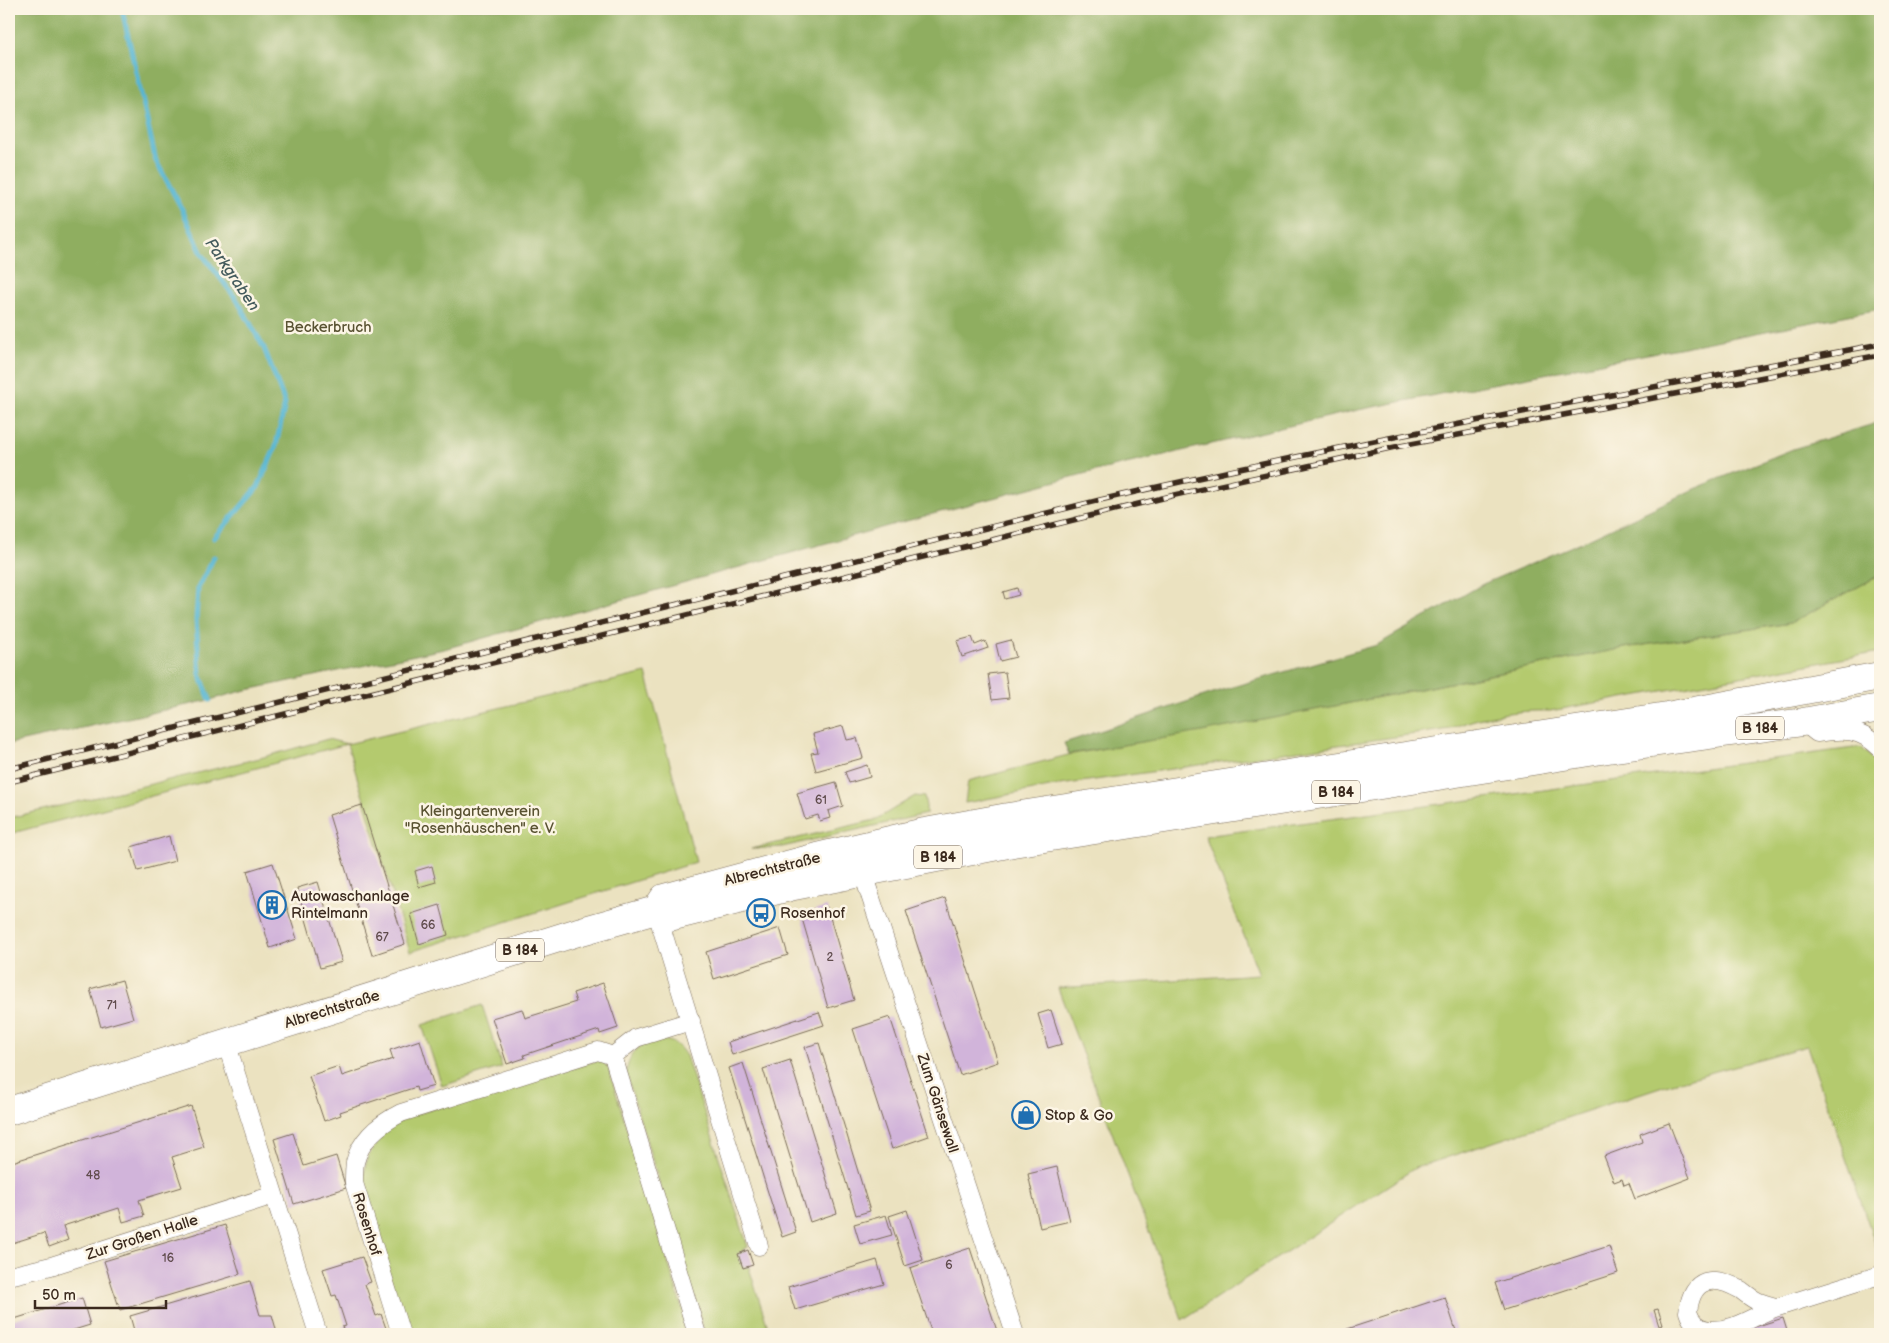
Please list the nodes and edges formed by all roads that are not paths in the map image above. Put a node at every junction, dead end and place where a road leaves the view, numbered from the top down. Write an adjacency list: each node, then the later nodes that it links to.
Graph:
1 (1880, 676): 6 (main road, Albrechtstraße / B 184)
2 (1880, 708): 3 (main road, B 184)
3 (1803, 722): 4 (street); 5 (main road, B 184)
4 (1880, 748)
5 (864, 871): 6 (main road, Albrechtstraße / B 184); 19 (street, Zum Gänsewall)
6 (656, 910): 7 (street); 8 (main road, Albrechtstraße / B 184)
7 (691, 1021): 9 (street); 12 (street)
8 (226, 1042): 10 (main road, Albrechtstraße / B 184); 11 (street)
9 (613, 1056): 17 (street, Rosenhof); 18 (street)
10 (9, 1111)
11 (274, 1195): 14 (street, Zur Großen Halle); 16 (street)
12 (759, 1246)
13 (1880, 1275): 15 (street)
14 (9, 1276)
15 (1776, 1308)
16 (318, 1334)
17 (401, 1334)
18 (697, 1334)
19 (1015, 1334)

